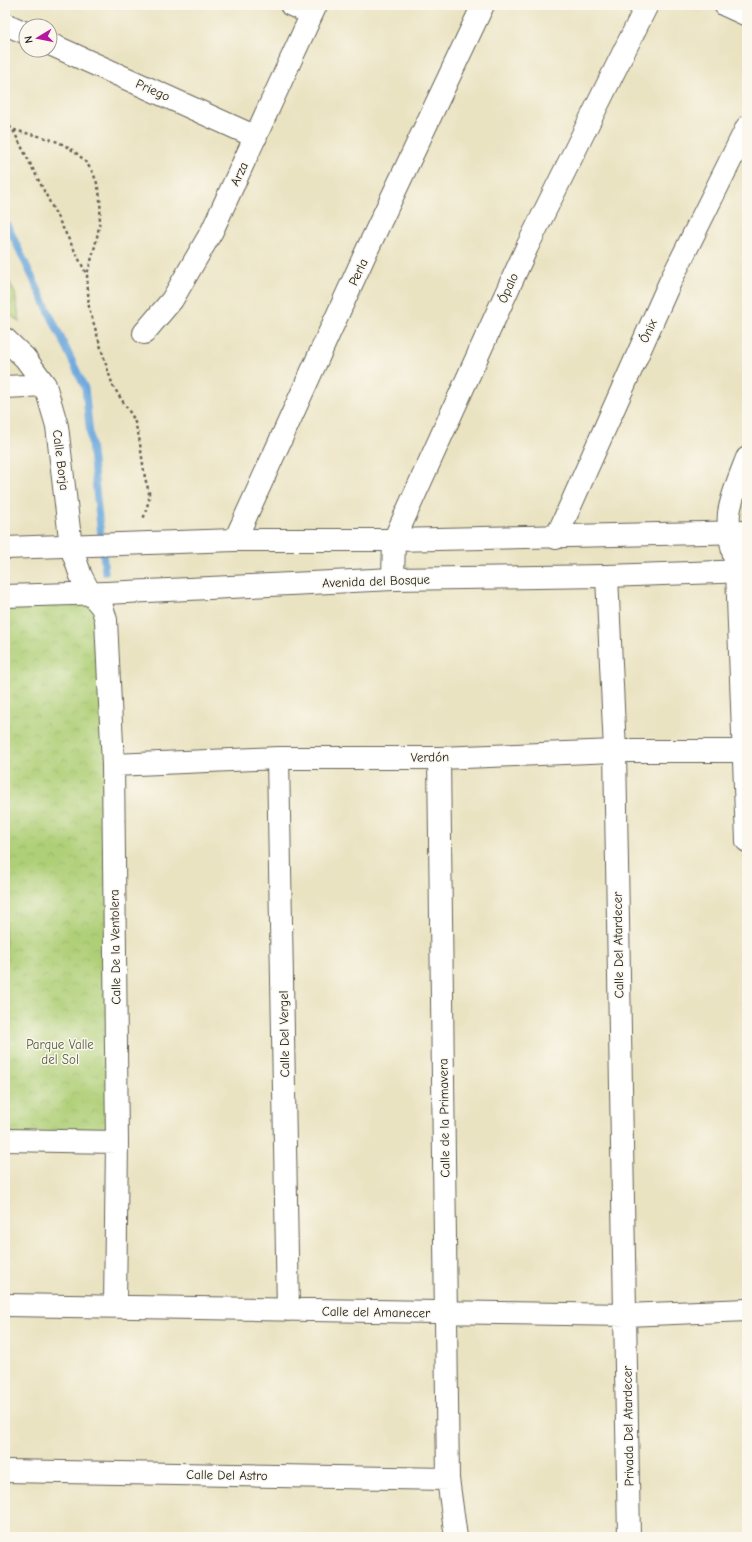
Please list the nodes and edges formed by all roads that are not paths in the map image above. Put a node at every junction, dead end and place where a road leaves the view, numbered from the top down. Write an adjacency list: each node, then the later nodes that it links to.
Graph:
1 (291, 5): 5 (street)
2 (483, 5): 19 (street, Perla)
3 (647, 5): 20 (street, Ópalo)
4 (726, 5): 6 (street)
5 (314, 10): 11 (street, Arza)
6 (747, 15)
7 (5, 24): 8 (street)
8 (18, 30)
9 (58, 48): 11 (street, Priego)
10 (747, 127): 18 (street, Ónix)
11 (256, 137): 12 (street, Arza)
12 (144, 333)
13 (5, 339): 14 (street, Calle Borja)
14 (46, 385): 15 (street); 21 (street, Calle Borja)
15 (5, 387)
16 (747, 458): 17 (street)
17 (739, 533): 18 (street); 23 (street)
18 (556, 538): 20 (street)
19 (235, 540): 20 (street); 21 (street)
20 (394, 540): 25 (street, Ópalo)
21 (81, 546): 22 (street); 26 (street, Calle Borja)
22 (5, 548)
23 (742, 571): 24 (street, Avenida del Bosque); 29 (street)
24 (607, 576): 25 (street, Avenida del Bosque); 28 (street, Calle Del Atardecer)
25 (393, 579): 26 (street, Avenida del Bosque)
26 (90, 593): 27 (street, Avenida del Bosque); 32 (street, Calle De la Ventolera)
27 (5, 596)
28 (615, 751): 29 (street, Verdón); 31 (street, Verdón); 41 (street, Calle Del Atardecer)
29 (745, 751): 33 (street)
30 (278, 758): 31 (street, Verdón); 32 (street, Verdón); 38 (street, Calle Del Vergel)
31 (439, 758): 40 (street, Calle de la Primavera)
32 (113, 765): 35 (street, Calle De la Ventolera)
33 (747, 841)
34 (5, 1140): 35 (street)
35 (117, 1142): 37 (street, Calle De la Ventolera)
36 (5, 1305): 37 (street, Calle del Amanecer)
37 (115, 1306): 38 (street, Calle del Amanecer)
38 (288, 1310): 40 (street, Calle del Amanecer)
39 (747, 1310): 41 (street, Calle del Amanecer)
40 (446, 1312): 41 (street, Calle del Amanecer); 43 (street, Calle de la Primavera)
41 (626, 1316): 45 (street, Privada Del Atardecer)
42 (5, 1471): 43 (street, Calle Del Astro)
43 (448, 1479): 44 (street, Calle de la Primavera)
44 (456, 1537)
45 (629, 1537)

